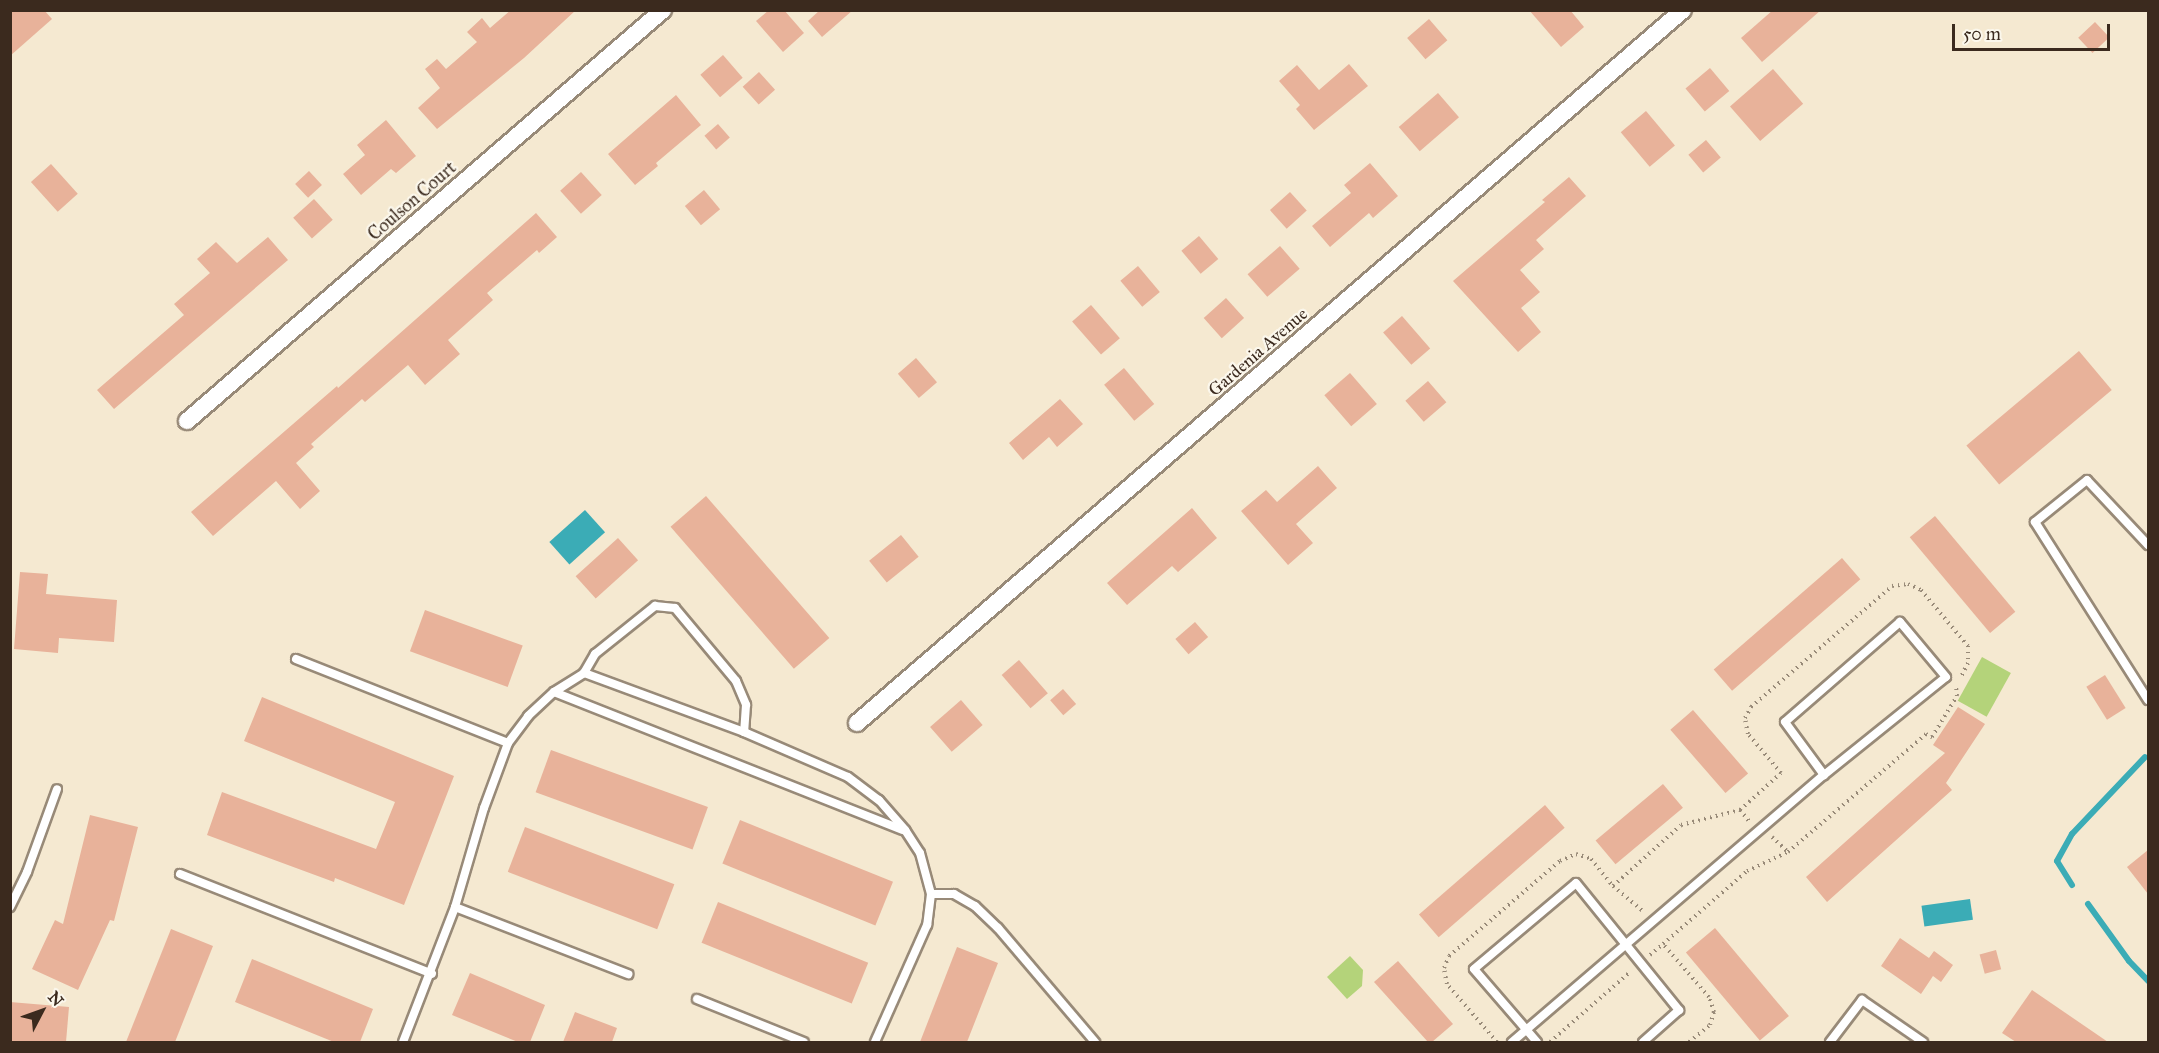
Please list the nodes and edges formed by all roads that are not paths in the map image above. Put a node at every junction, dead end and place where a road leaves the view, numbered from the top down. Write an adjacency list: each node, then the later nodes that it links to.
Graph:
1 (663, 10): 3 (street, Coulson Court)
2 (1683, 10): 9 (street, Gardenia Avenue)
3 (187, 421)
4 (2148, 545): 8 (lane)
5 (296, 659): 11 (lane)
6 (585, 672): 7 (lane); 10 (lane); 10 (lane)
7 (554, 692): 11 (lane); 14 (lane)
8 (2148, 700)
9 (857, 723)
10 (744, 732): 14 (lane)
11 (508, 744): 18 (lane)
12 (1824, 775): 12 (lane); 19 (lane)
13 (57, 789): 17 (lane)
14 (905, 830): 16 (lane)
15 (180, 874): 20 (lane)
16 (931, 894): 26 (lane); 27 (lane)
17 (10, 907)
18 (455, 908): 20 (lane); 21 (lane)
19 (1625, 945): 23 (lane); 23 (lane); 30 (lane)
20 (432, 974): 24 (lane)
21 (627, 974)
22 (697, 999): 25 (lane)
23 (1527, 1031): 28 (lane); 29 (lane)
24 (403, 1042)
25 (804, 1042)
26 (875, 1042)
27 (1095, 1042)
28 (1512, 1042)
29 (1537, 1042)
30 (1643, 1042)
31 (1830, 1042): 32 (lane)
32 (1923, 1042)

